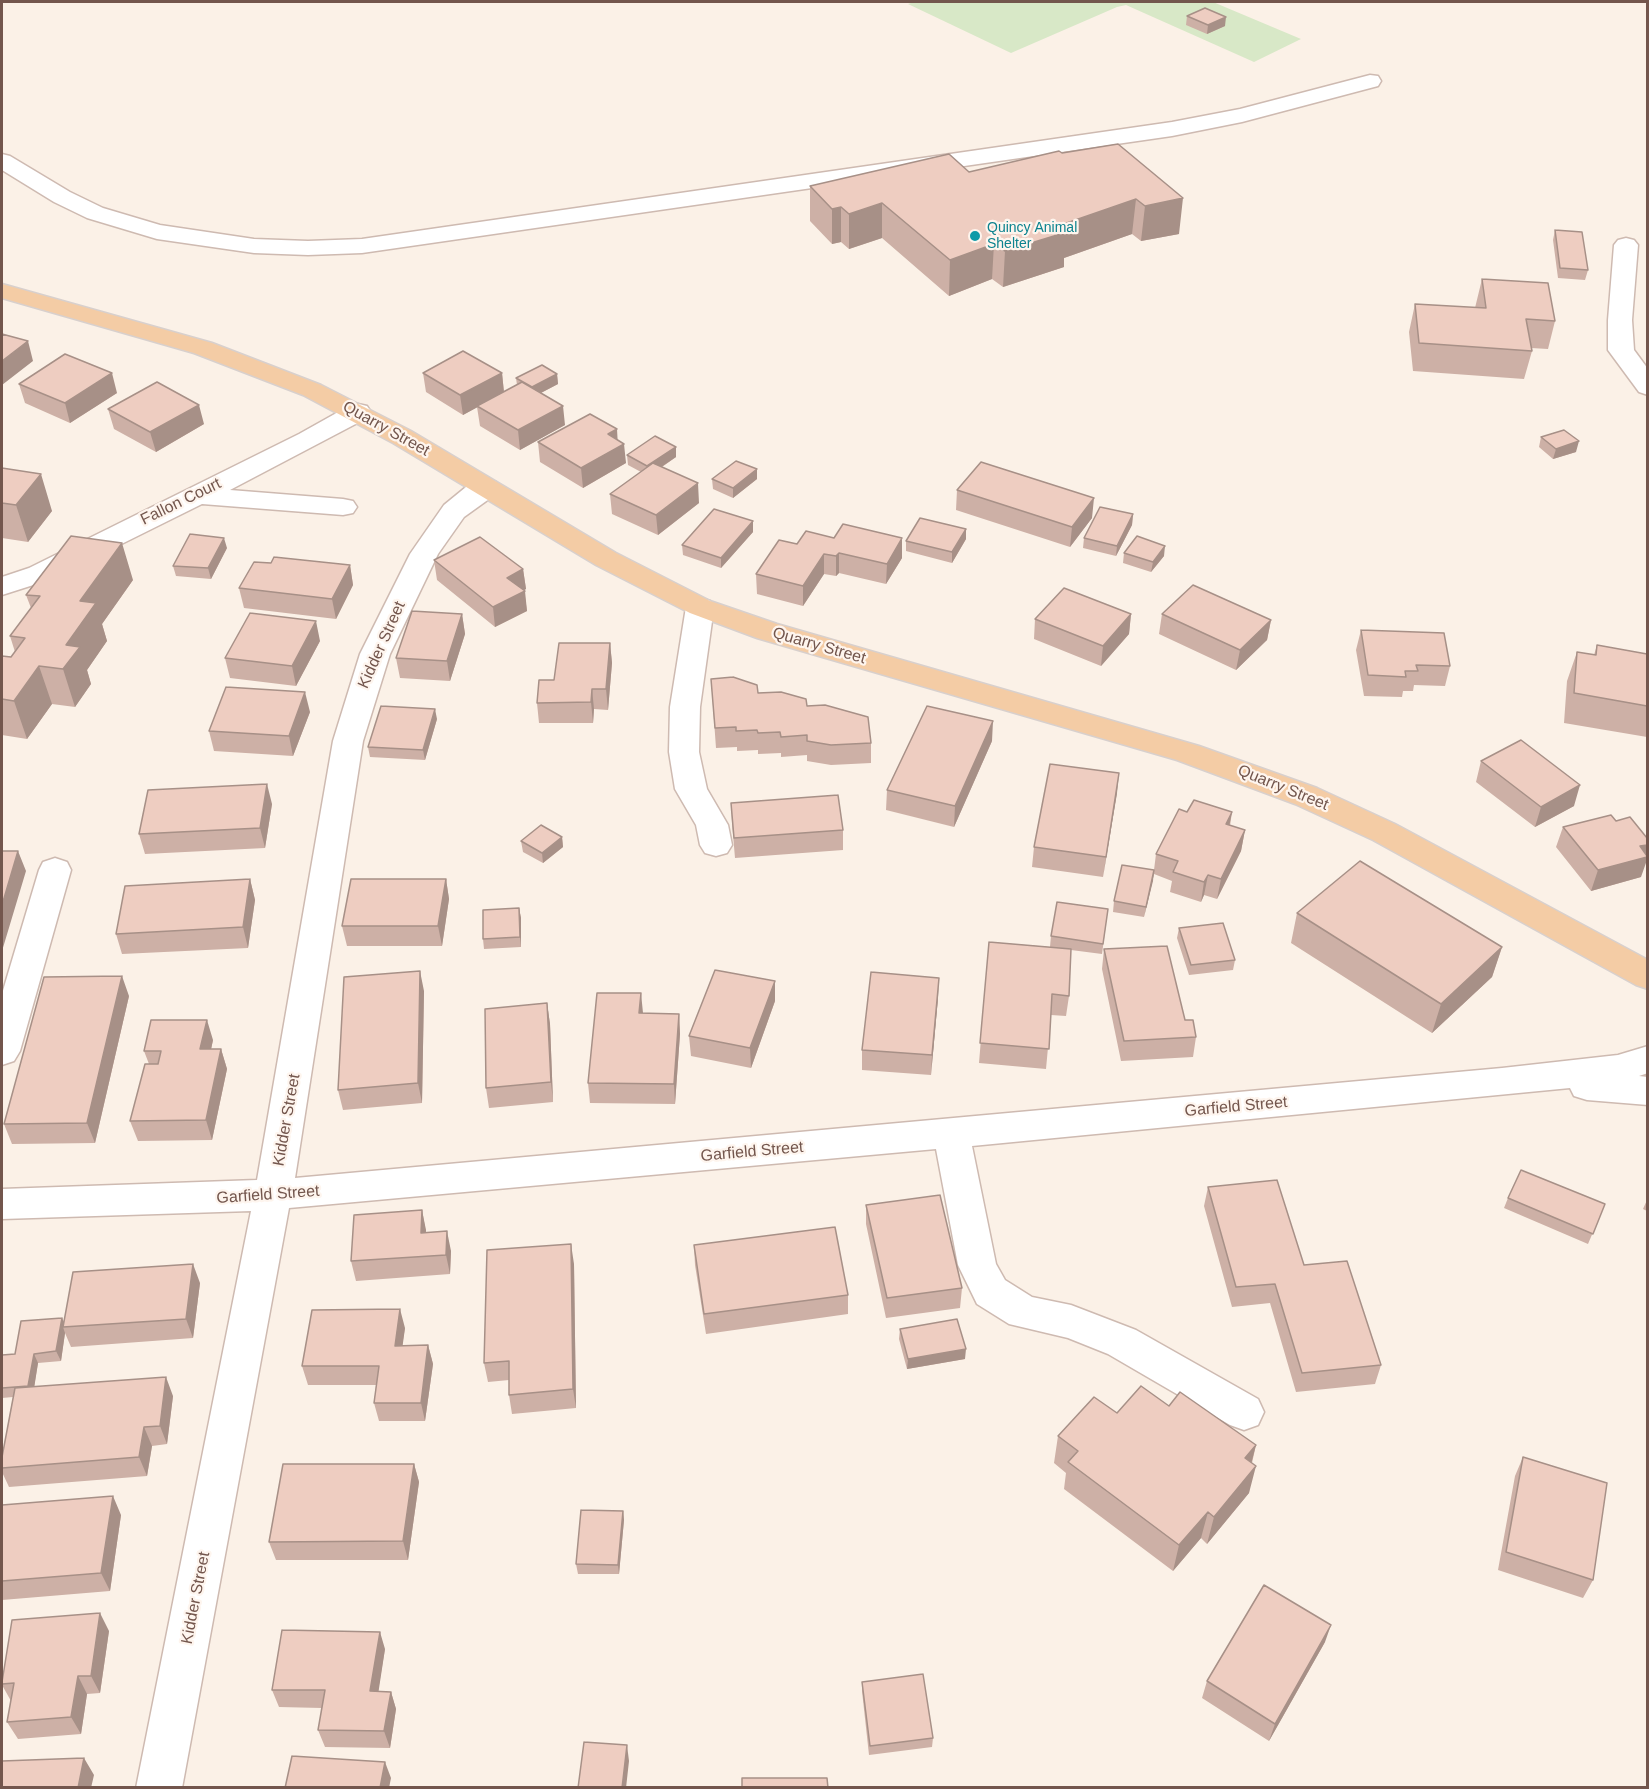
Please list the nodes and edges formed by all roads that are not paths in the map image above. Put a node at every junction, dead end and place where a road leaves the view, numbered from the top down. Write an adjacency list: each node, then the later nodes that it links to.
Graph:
1 (1370, 81): 2 (street)
2 (2, 161)
3 (1626, 245): 5 (street)
4 (2, 291): 6 (main road, Quarry Street)
5 (1647, 387)
6 (358, 412): 7 (main road, Quarry Street); 8 (street, Fallon Court)
7 (486, 488): 11 (main road, Quarry Street); 20 (street, Kidder Street)
8 (196, 495): 9 (street); 10 (street, Fallon Court)
9 (343, 507)
10 (2, 586)
11 (700, 607): 12 (street); 14 (main road, Quarry Street)
12 (716, 845)
13 (55, 870): 15 (street)
14 (1647, 976)
15 (2, 1051)
16 (1647, 1059): 17 (street, Garfield Street)
17 (1502, 1082): 18 (street, Garfield Street); 19 (street, Garfield Street)
18 (1647, 1091)
19 (951, 1133): 20 (street, Garfield Street); 22 (street)
20 (274, 1195): 21 (street, Garfield Street); 23 (street, Kidder Street)
21 (2, 1204)
22 (1244, 1412)
23 (159, 1788)

